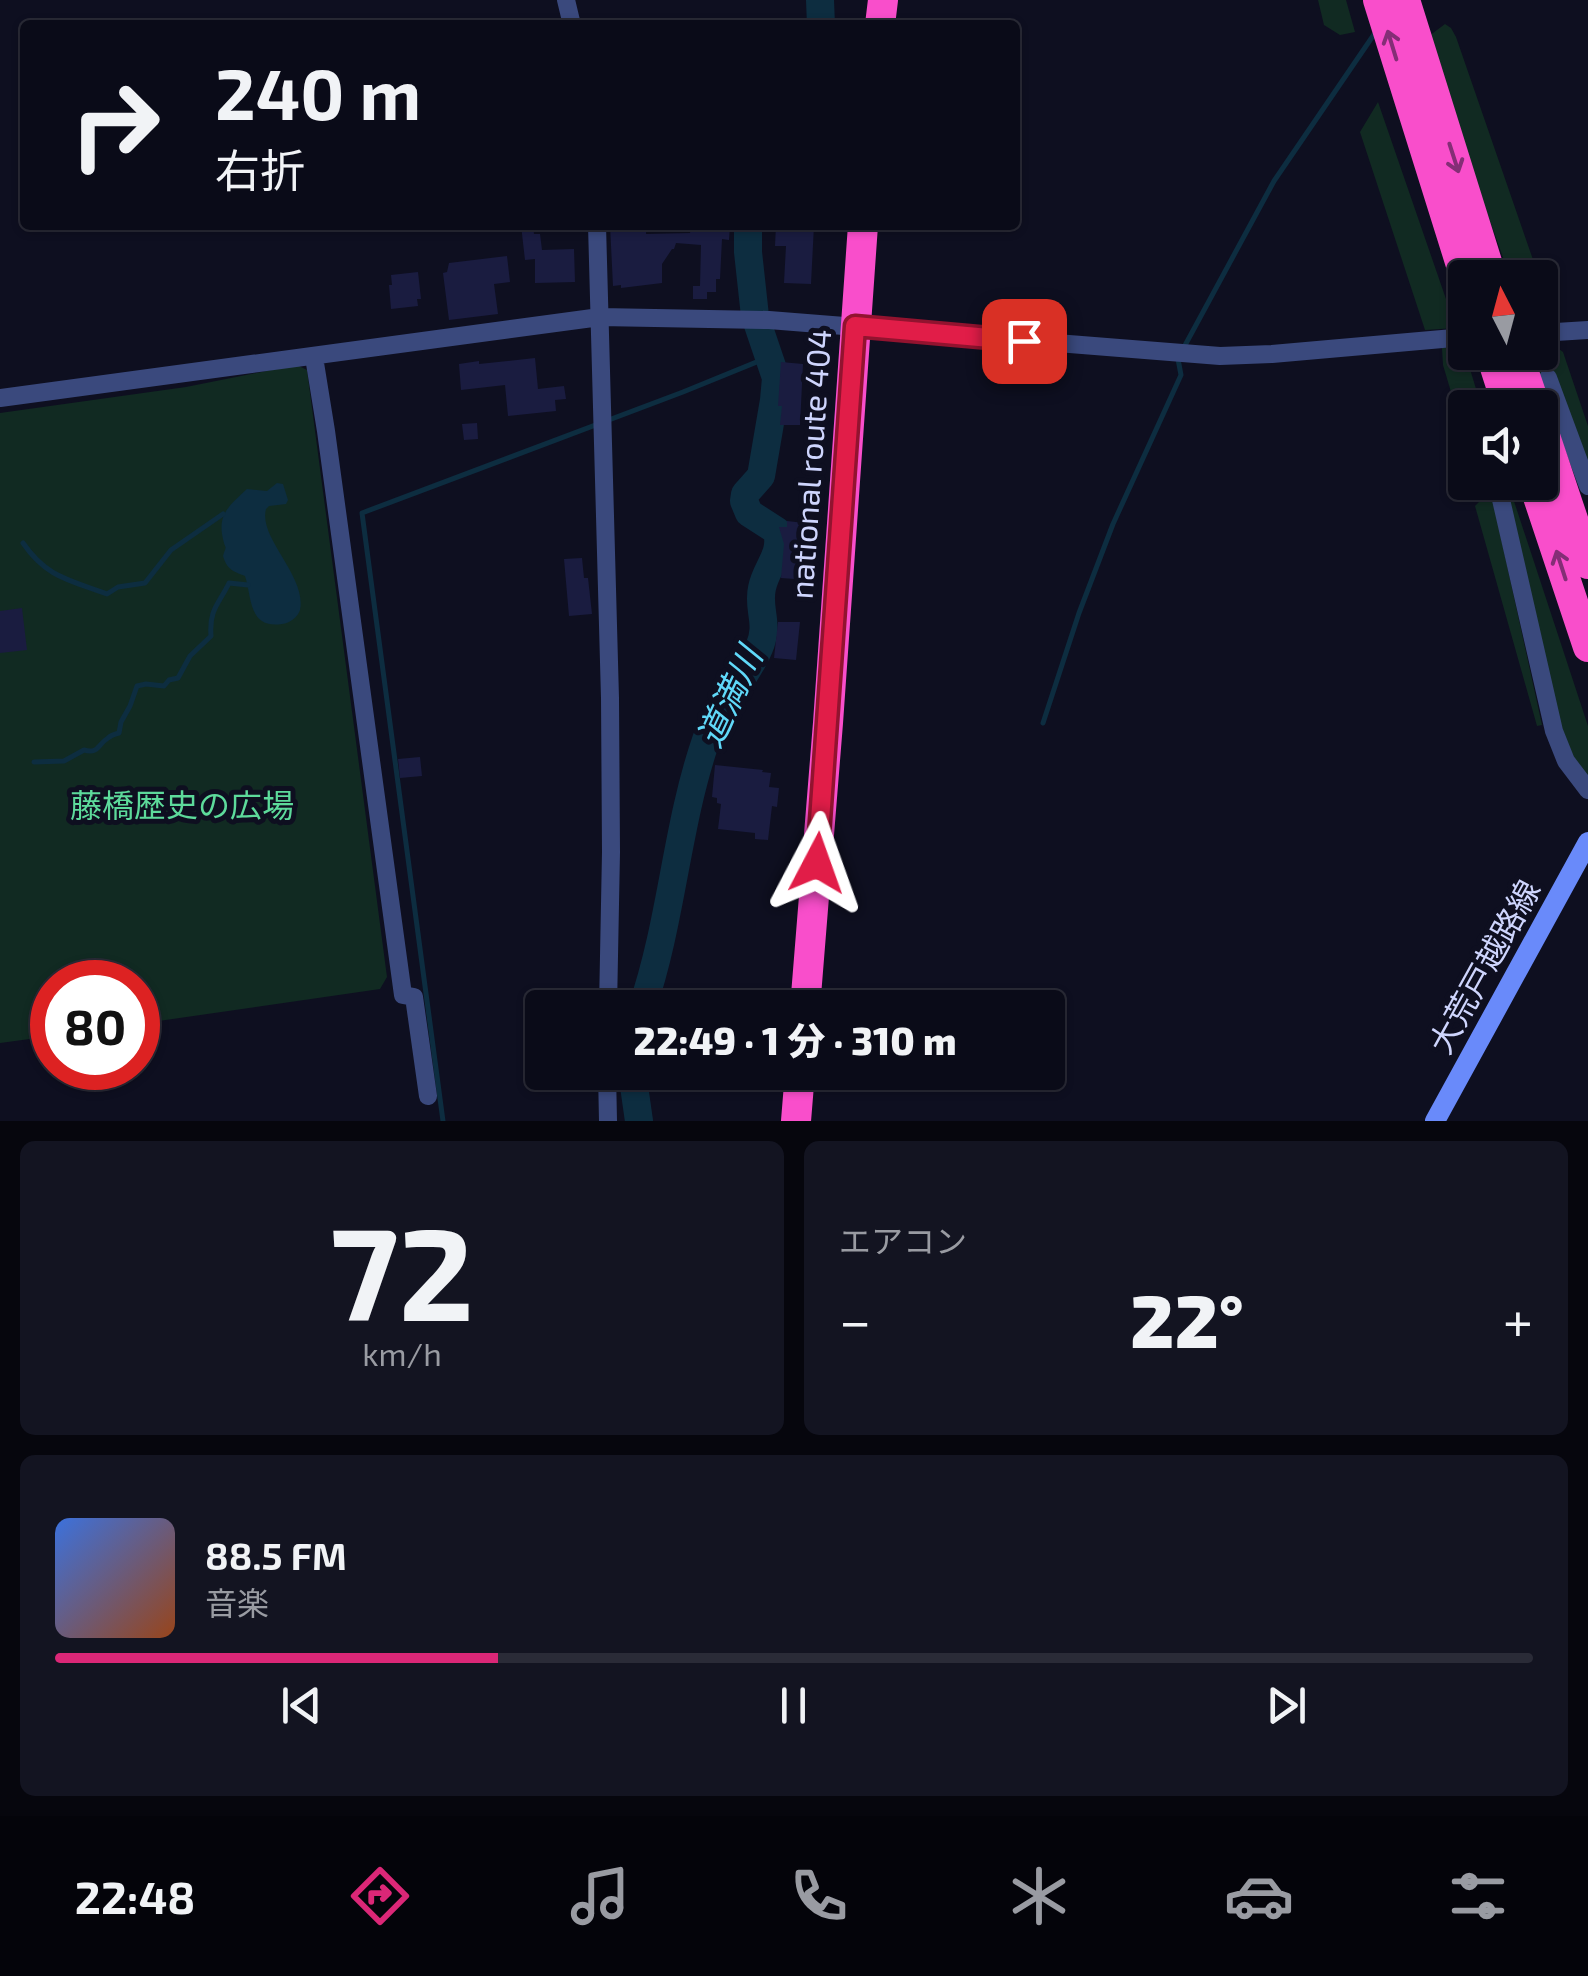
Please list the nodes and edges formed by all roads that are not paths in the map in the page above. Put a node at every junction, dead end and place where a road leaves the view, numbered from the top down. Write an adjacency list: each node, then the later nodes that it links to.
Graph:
1 (1378, 0): 5 (highway, one-way to 1)
2 (1405, 0): 6 (highway, one-way to 6)
3 (597, 230): 7 (street)
4 (864, 230): 8 (highway, national route 404)
5 (1459, 260)
6 (1486, 260)
7 (600, 318): 8 (street); 12 (street); 23 (street)
8 (855, 326): 11 (street); 24 (highway, national route 404)
9 (1588, 330): 10 (street)
10 (1558, 332)
11 (1448, 338)
12 (314, 357): 14 (street); 27 (street)
13 (1548, 378): 16 (street)
14 (0, 398)
15 (1558, 475): 19 (highway)
16 (1588, 486)
17 (1501, 500): 21 (street)
18 (1539, 500): 20 (highway, one-way to 18)
19 (1588, 564)
20 (1588, 647)
21 (1588, 790)
22 (1588, 842): 30 (main road, 大荒戸越路線)
23 (608, 990)
24 (806, 990)
25 (607, 1090): 28 (street)
26 (799, 1090): 29 (highway)
27 (428, 1096)
28 (608, 1121)
29 (796, 1121)
30 (1435, 1121)

